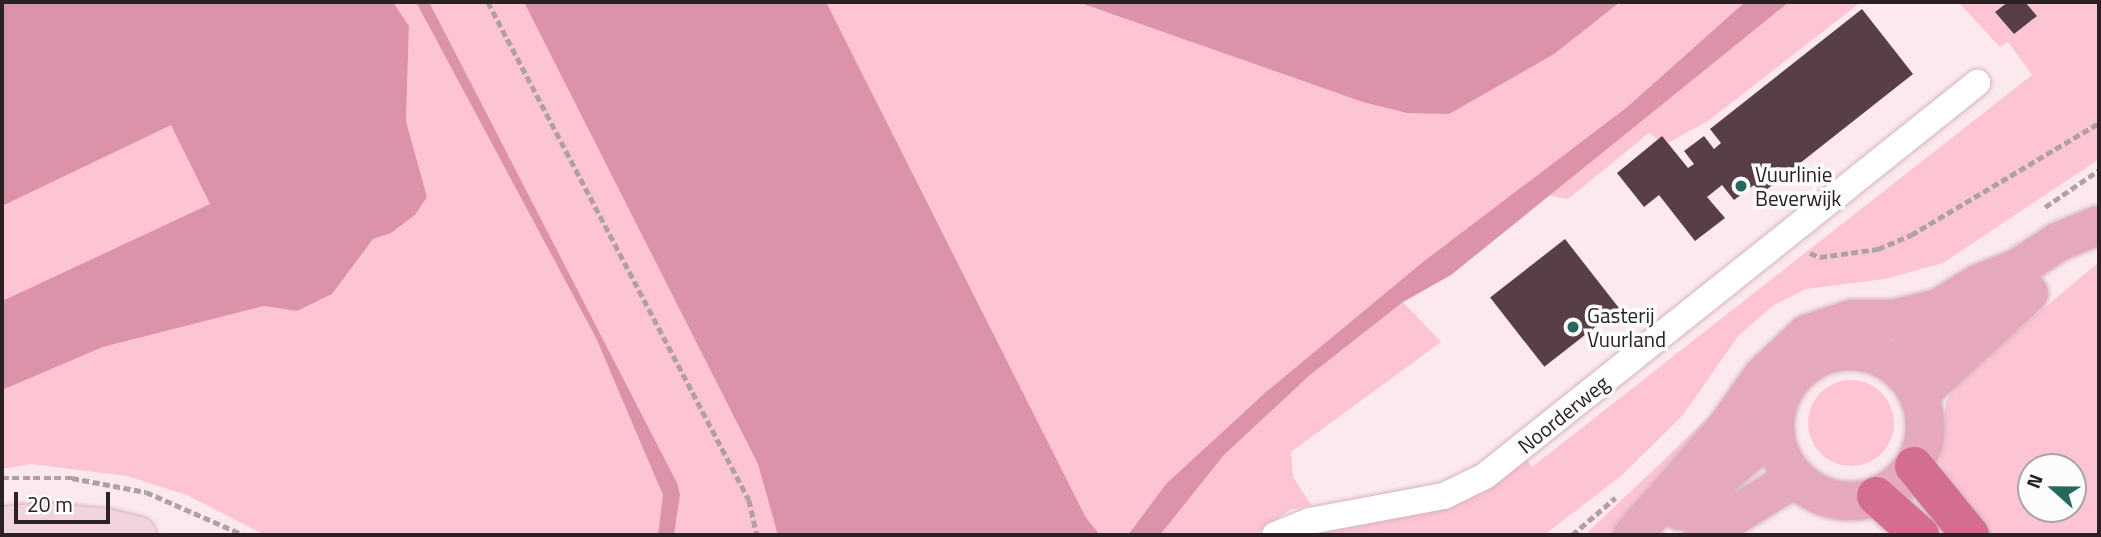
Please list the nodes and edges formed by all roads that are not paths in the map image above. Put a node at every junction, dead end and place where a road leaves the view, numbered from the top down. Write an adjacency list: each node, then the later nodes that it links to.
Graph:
1 (1977, 83): 12 (street, Noorderweg)
2 (2096, 228): 3 (main road); 5 (main road)
3 (2018, 268): 4 (main road); 13 (main road)
4 (1894, 364): 5 (main road); 6 (main road)
5 (1919, 394): 7 (main road)
6 (1775, 431): 8 (main road); 14 (main road)
7 (1914, 466): 9 (main road); 17 (highway)
8 (1795, 478): 9 (main road); 15 (main road)
9 (1876, 496): 16 (highway)
10 (2, 525): 11 (main road)
11 (137, 535)
12 (1275, 535)
13 (1633, 535)
14 (1650, 535)
15 (1703, 535)
16 (1920, 535)
17 (1970, 535)

